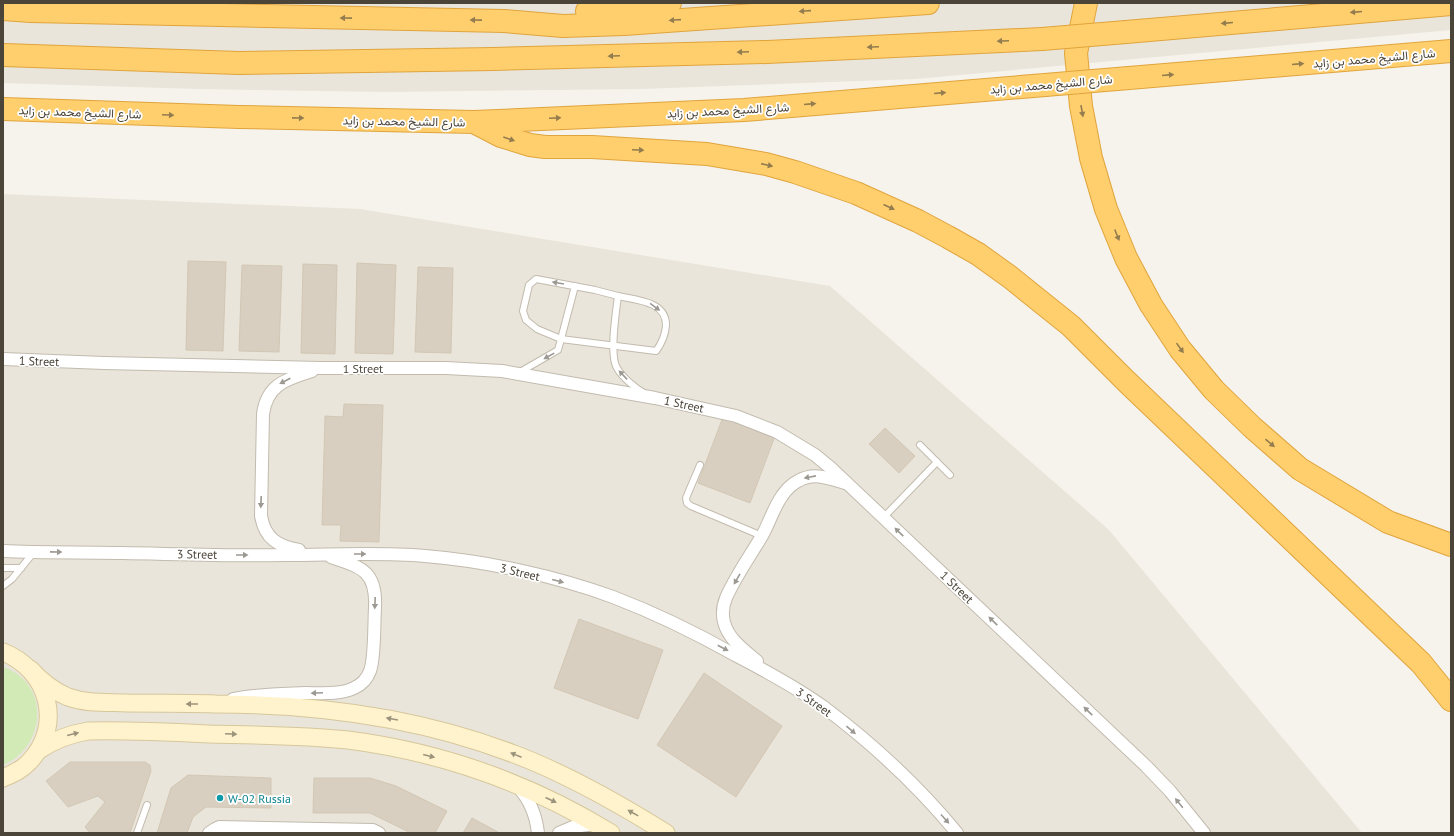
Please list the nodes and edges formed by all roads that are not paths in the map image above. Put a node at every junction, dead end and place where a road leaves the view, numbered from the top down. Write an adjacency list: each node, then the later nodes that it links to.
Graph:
1 (670, 3): 6 (highway)
2 (928, 3): 6 (highway, one-way to 6)
3 (1086, 3): 26 (highway, one-way to 26)
4 (1451, 4): 8 (highway, one-way to 8, bridge)
5 (3, 9): 6 (highway, one-way to 5)
6 (504, 21)
7 (1451, 52): 10 (highway, شارع الشيخ محمد بن زايد, one-way to 7, bridge)
8 (3, 55)
9 (3, 109): 10 (highway, شارع الشيخ محمد بن زايد, one-way to 10)
10 (474, 122): 36 (highway, one-way to 36)
11 (575, 286): 12 (lane); 13 (lane); 13 (lane, one-way to 13)
12 (618, 296): 14 (lane); 14 (lane, one-way to 14)
13 (561, 339): 14 (lane); 17 (lane, one-way to 17)
14 (613, 346): 18 (lane, one-way to 14)
15 (3, 359): 16 (street, 1 Street)
16 (321, 368): 17 (street, 1 Street); 29 (street, one-way to 29)
17 (518, 373): 18 (street, 1 Street)
18 (654, 398): 23 (street, 1 Street)
19 (920, 445): 20 (lane)
20 (937, 462): 22 (lane); 24 (lane)
21 (700, 465): 25 (lane)
22 (950, 475)
23 (848, 484): 24 (street, 1 Street); 25 (street, one-way to 25)
24 (884, 517): 52 (street, 1 Street, one-way to 24)
25 (762, 536): 35 (street, one-way to 35)
26 (1451, 545)
27 (3, 551): 28 (street, 3 Street)
28 (34, 552): 29 (street, 3 Street, one-way to 29); 31 (lane)
29 (321, 554): 35 (street, 3 Street, one-way to 35); 37 (street, one-way to 37)
30 (3, 568): 31 (lane)
31 (21, 568): 32 (lane)
32 (3, 586)
33 (3, 652): 34 (street)
34 (30, 669): 37 (street, one-way to 34); 38 (street)
35 (773, 675): 51 (street, 3 Street, one-way to 51)
36 (1451, 700)
37 (218, 704): 50 (street, one-way to 37)
38 (39, 750): 39 (street); 40 (street, one-way to 40)
39 (3, 778)
40 (517, 786): 42 (street, one-way to 42); 47 (street)
41 (147, 805): 44 (lane)
42 (596, 824): 48 (street); 49 (street)
43 (291, 830): 45 (street); 46 (street)
44 (137, 833)
45 (209, 833)
46 (379, 833)
47 (538, 833)
48 (559, 833)
49 (611, 833)
50 (666, 833)
51 (958, 833)
52 (1204, 833)

